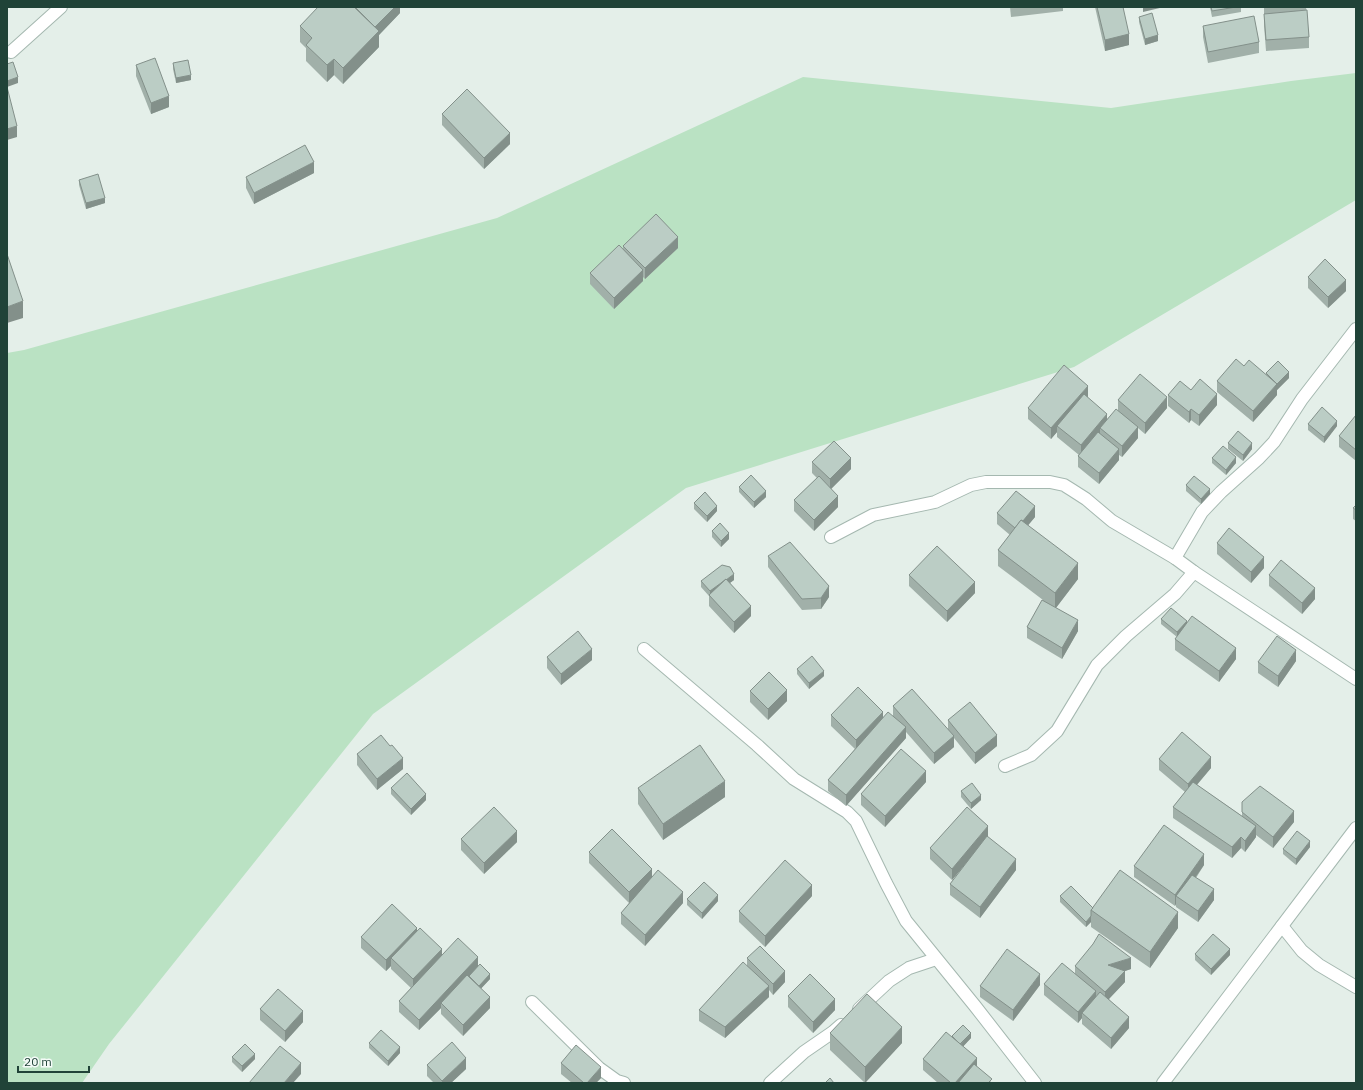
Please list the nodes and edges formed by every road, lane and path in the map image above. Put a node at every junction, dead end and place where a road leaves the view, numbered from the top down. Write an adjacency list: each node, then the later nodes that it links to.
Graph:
1 (61, 7): 2 (street)
2 (10, 52)
3 (1356, 329): 5 (street)
4 (831, 537): 5 (street)
5 (1175, 558): 6 (street)
6 (1194, 572): 8 (street); 9 (street)
7 (644, 649): 12 (street)
8 (1356, 679)
9 (1004, 766)
10 (1356, 828): 11 (street)
11 (1282, 926): 13 (street); 18 (street)
12 (936, 959): 16 (street); 17 (street)
13 (1356, 986)
14 (532, 1002): 15 (street)
15 (624, 1083)
16 (770, 1083)
17 (1035, 1083)
18 (1163, 1083)

